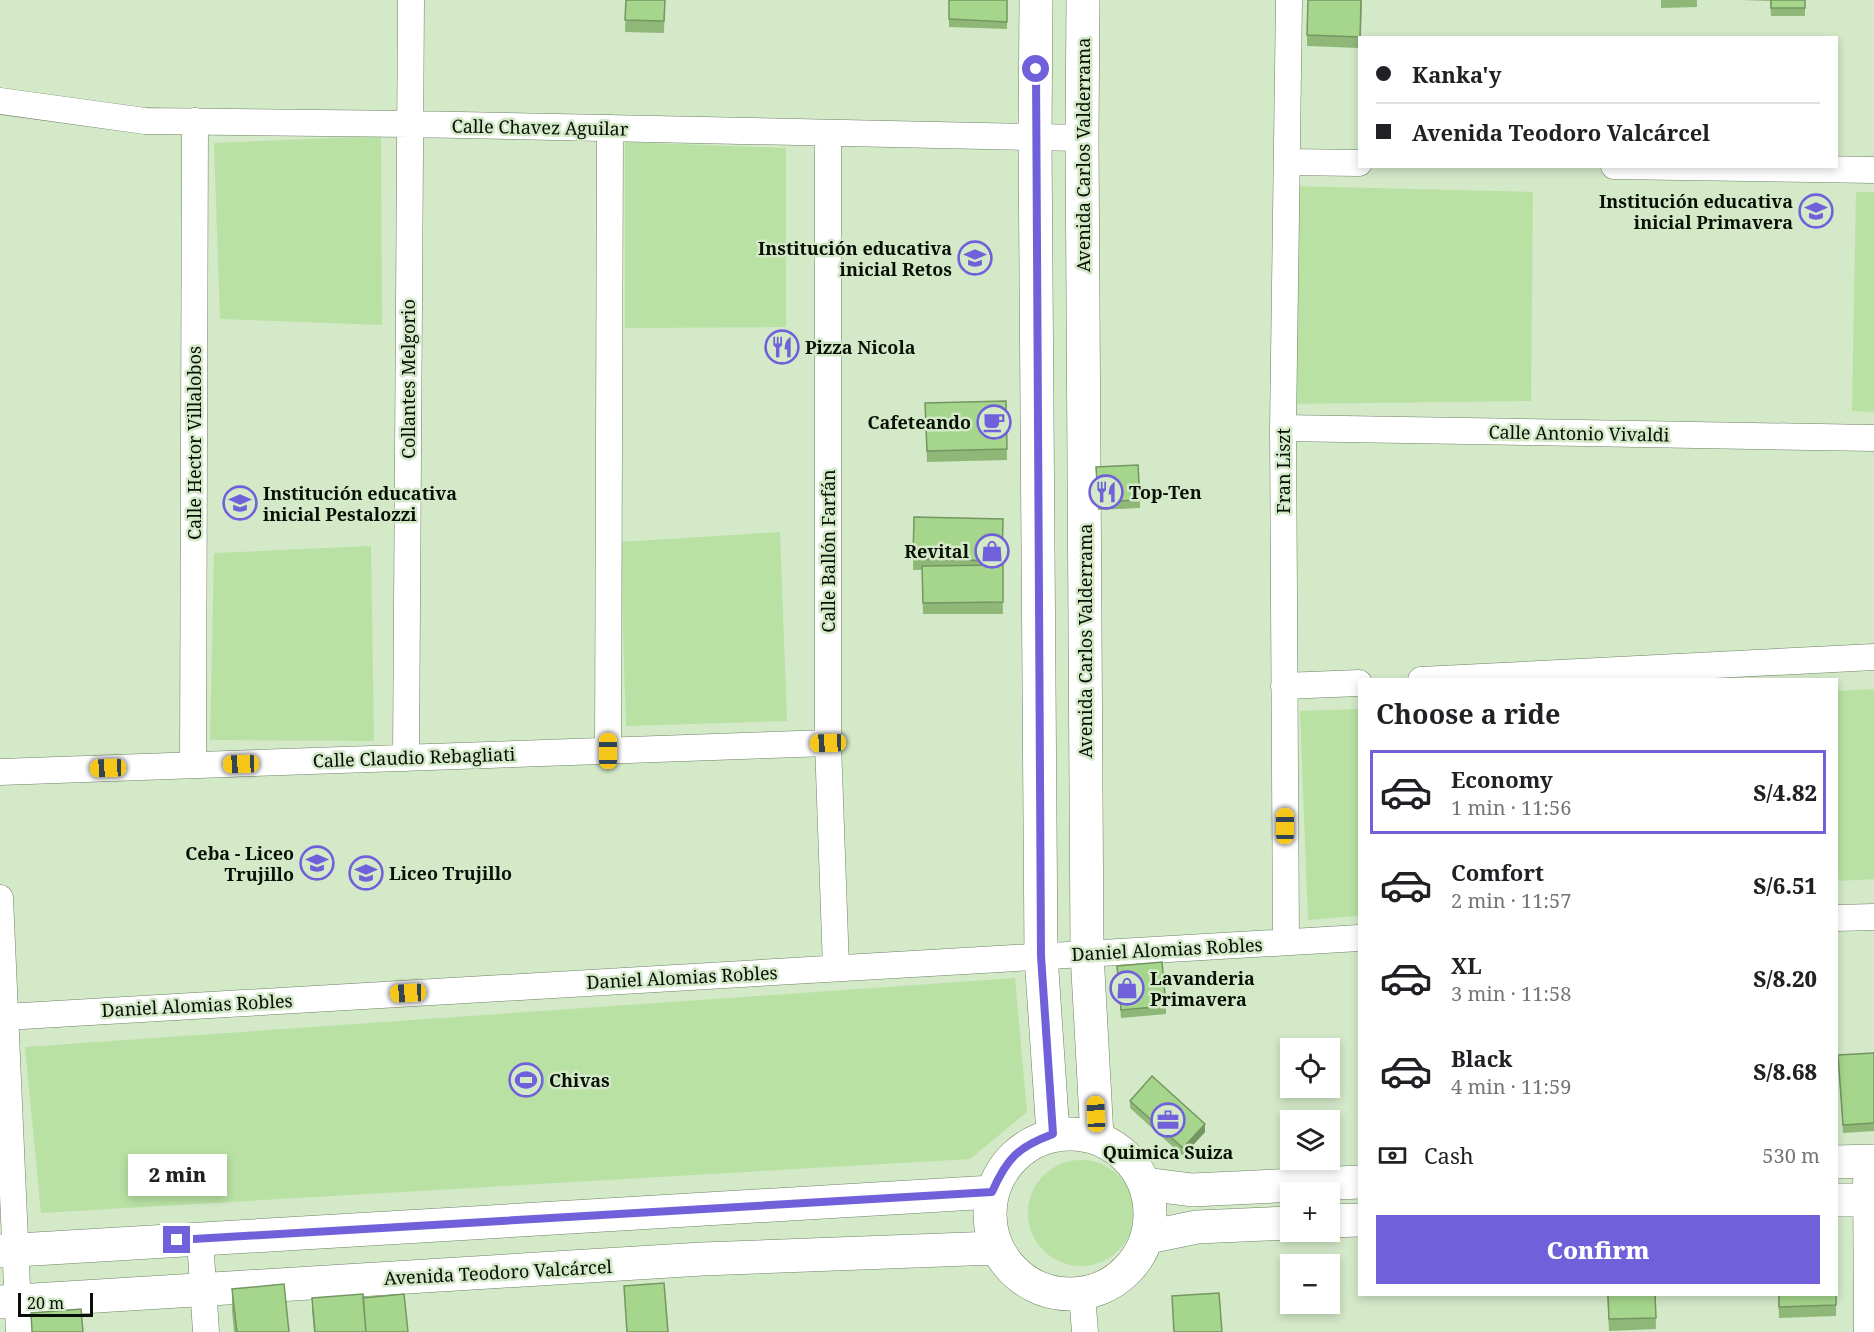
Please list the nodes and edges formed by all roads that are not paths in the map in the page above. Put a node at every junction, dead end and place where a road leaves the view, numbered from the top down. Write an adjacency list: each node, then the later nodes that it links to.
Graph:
1 (411, 0): 7 (street, Collantes Melgorio)
2 (1036, 0): 10 (street)
3 (1083, 0): 11 (street, Avenida Carlos Valderrama)
4 (1289, 0): 12 (street, Fran Liszt)
5 (0, 101): 6 (street, Calle Chavez Aguilar)
6 (195, 121): 7 (street, Calle Chavez Aguilar); 25 (street, Calle Hector Villalobos)
7 (410, 124): 8 (street, Calle Chavez Aguilar); 24 (street, Collantes Melgorio)
8 (610, 128): 9 (street, Calle Chavez Aguilar); 23 (street)
9 (828, 133): 10 (street, Calle Chavez Aguilar); 22 (street, Calle Ballón Farfán)
10 (1035, 138): 11 (street, Calle Chavez Aguilar); 33 (street)
11 (1082, 138): 32 (street, Avenida Carlos Valderrama)
12 (1287, 162): 13 (street); 16 (street, Fran Liszt)
13 (1358, 163)
14 (1744, 168): 15 (street)
15 (1874, 170)
16 (1283, 428): 17 (street, Calle Antonio Vivaldi); 21 (street, Fran Liszt)
17 (1874, 438)
18 (1874, 657): 19 (street)
19 (1460, 678)
20 (1358, 682): 21 (street)
21 (1284, 686): 31 (street, Fran Liszt)
22 (828, 743): 23 (street, Calle Claudio Rebagliati); 34 (street, Calle Ballón Farfán)
23 (608, 751): 24 (street, Calle Claudio Rebagliati)
24 (406, 758): 25 (street, Calle Claudio Rebagliati)
25 (194, 765): 26 (street, Calle Claudio Rebagliati)
26 (0, 772)
27 (0, 898): 35 (street)
28 (1874, 917): 29 (street)
29 (1838, 918)
30 (1358, 938): 31 (street, Daniel Alomias Robles)
31 (1286, 942): 32 (street, Daniel Alomias Robles)
32 (1087, 953): 33 (street, Daniel Alomias Robles); 37 (street, Avenida Carlos Valderrama)
33 (1041, 956): 34 (street, Daniel Alomias Robles); 36 (street)
34 (836, 968): 35 (street, Daniel Alomias Robles)
35 (5, 1017): 50 (street)
36 (1053, 1134): 37 (street); 41 (street)
37 (1097, 1137): 40 (street)
38 (1859, 1161): 42 (street)
39 (1358, 1182): 40 (street)
40 (1145, 1184): 47 (street)
41 (992, 1192): 43 (street); 49 (street)
42 (1859, 1200): 57 (street)
43 (697, 1209): 48 (street); 51 (street)
44 (1358, 1220): 45 (street)
45 (1340, 1221)
46 (1280, 1223): 47 (street)
47 (1148, 1237): 53 (street)
48 (200, 1239): 50 (street); 52 (street)
49 (996, 1248): 51 (street, Avenida Teodoro Valcárcel); 53 (street)
50 (8, 1251): 54 (street)
51 (702, 1259): 52 (street, Avenida Teodoro Valcárcel)
52 (203, 1289): 54 (street, Avenida Teodoro Valcárcel); 55 (street)
53 (1082, 1294): 56 (street)
54 (12, 1312)
55 (206, 1332)
56 (1085, 1332)
57 (1867, 1332)

